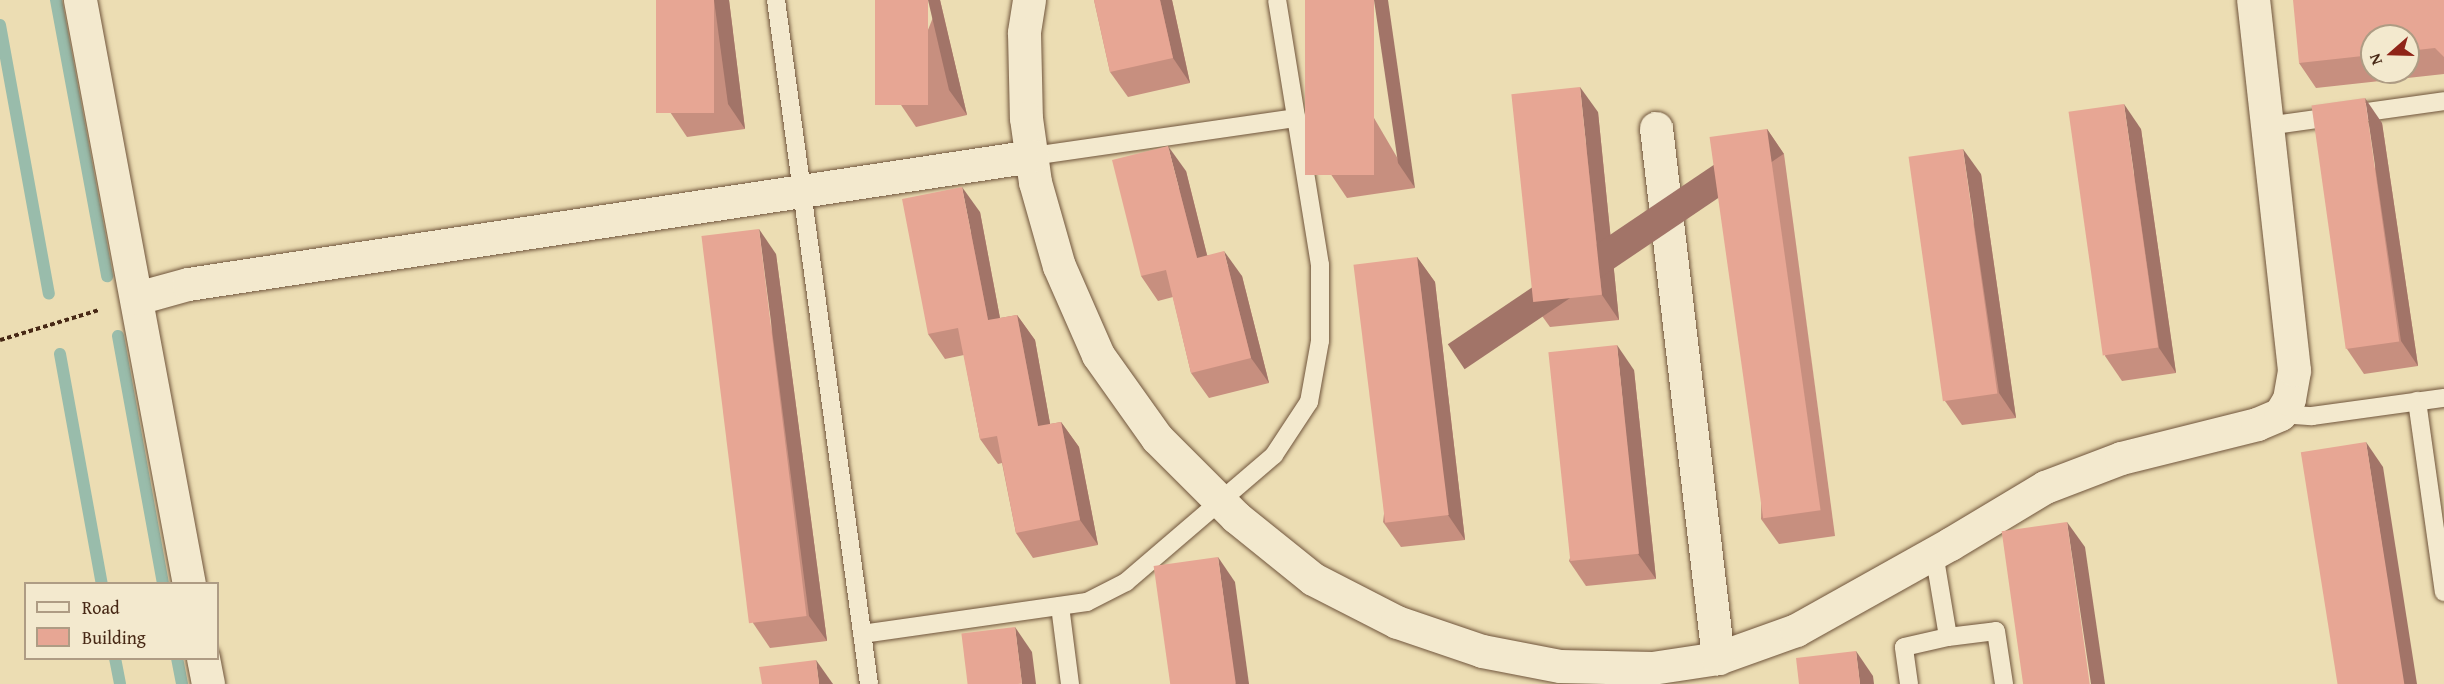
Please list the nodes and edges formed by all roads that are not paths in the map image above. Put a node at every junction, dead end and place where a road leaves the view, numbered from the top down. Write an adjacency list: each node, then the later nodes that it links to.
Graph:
1 (80, 0): 12 (street)
2 (776, 0): 11 (lane)
3 (1029, 0): 10 (street)
4 (1277, 0): 7 (lane)
5 (2253, 0): 8 (street)
6 (2444, 101): 8 (lane)
7 (1296, 118): 10 (lane); 16 (lane)
8 (2268, 126): 15 (street)
9 (1656, 128): 23 (street)
10 (1032, 156): 11 (street); 16 (street)
11 (802, 192): 12 (street); 21 (lane)
12 (137, 298): 18 (street)
13 (2444, 398): 14 (lane)
14 (2417, 401): 15 (lane); 19 (lane)
15 (2280, 414): 17 (street)
16 (1220, 501): 20 (lane); 25 (street)
17 (1934, 553): 22 (lane); 23 (street)
18 (189, 582)
19 (2444, 592)
20 (1060, 606): 21 (lane); 28 (lane)
21 (862, 634): 27 (lane)
22 (1948, 637): 29 (lane); 30 (lane)
23 (1718, 658): 25 (street)
24 (203, 660): 26 (street)
25 (1517, 671)
26 (208, 684)
27 (869, 684)
28 (1070, 684)
29 (1909, 684)
30 (2004, 684)

